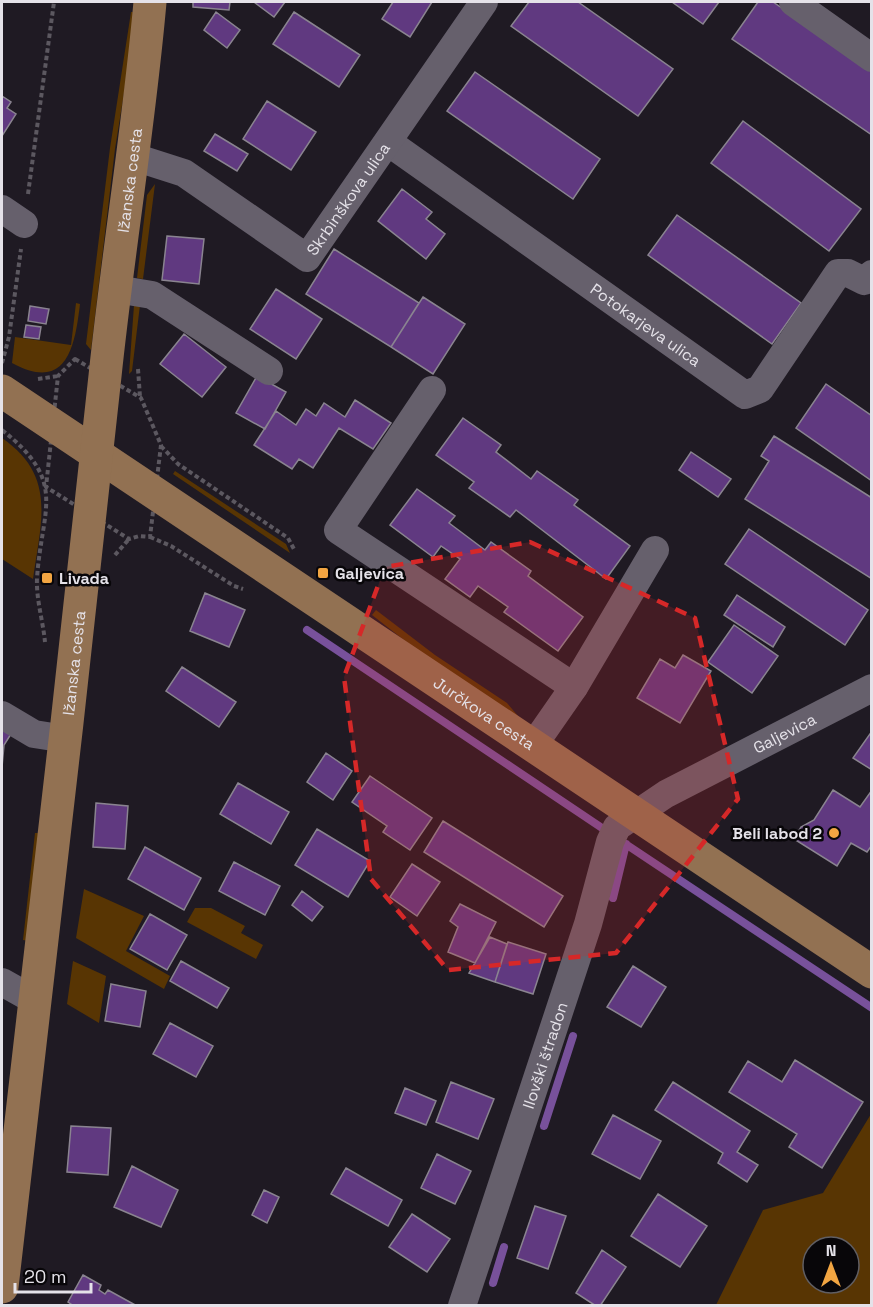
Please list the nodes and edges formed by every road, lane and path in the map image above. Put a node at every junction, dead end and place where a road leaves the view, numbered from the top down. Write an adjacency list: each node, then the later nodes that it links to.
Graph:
1 (54, 2): 8 (path)
2 (150, 2): 7 (main road, Ižanska cesta)
3 (484, 2): 6 (street, Skrbinškova ulica)
4 (793, 2): 5 (street)
5 (872, 58)
6 (388, 142): 7 (street, Skrbinškova ulica); 9 (street, Potokarjeva ulica)
7 (134, 157): 10 (main road, Ižanska cesta)
8 (13, 216): 11 (path)
9 (872, 274)
10 (116, 290): 13 (street); 20 (main road, Ižanska cesta)
11 (5, 359)
12 (86, 366): 14 (path)
13 (269, 371)
14 (57, 390)
15 (126, 390): 19 (path)
16 (432, 390): 29 (street)
17 (2, 391): 20 (main road, Jurčkova cesta)
18 (2, 430): 23 (path)
19 (161, 445): 22 (path); 27 (path)
20 (98, 455): 32 (main road, Ižanska cesta); 33 (main road, Jurčkova cesta)
21 (50, 459): 23 (path)
22 (158, 464)
23 (46, 487): 24 (path)
24 (60, 495)
25 (151, 527): 26 (path)
26 (119, 533)
27 (291, 542)
28 (655, 550): 29 (street)
29 (574, 687): 33 (street)
30 (872, 688): 34 (street, Galjevica)
31 (2, 715): 32 (street)
32 (66, 739): 37 (main road, Ižanska cesta)
33 (533, 746): 34 (main road, Jurčkova cesta)
34 (620, 827): 35 (main road, Jurčkova cesta); 39 (street, Ilovški štradon)
35 (872, 972)
36 (2, 982): 37 (street)
37 (34, 1000): 38 (main road, Ižanska cesta)
38 (2, 1287)
39 (462, 1305)

